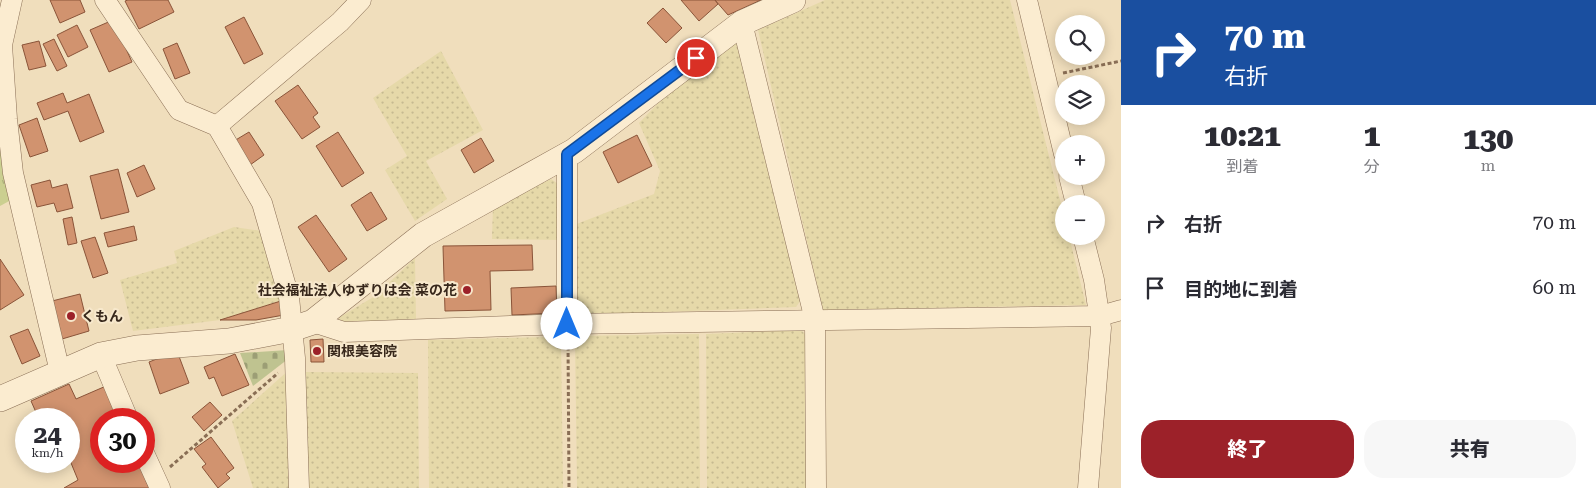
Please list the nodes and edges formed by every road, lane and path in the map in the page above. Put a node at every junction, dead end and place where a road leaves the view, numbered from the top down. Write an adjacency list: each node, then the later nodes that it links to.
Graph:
1 (12, 0): 20 (street)
2 (104, 0): 9 (street)
3 (361, 0): 9 (street)
4 (794, 0): 6 (street)
5 (1027, 0): 8 (street)
6 (742, 23): 11 (street); 15 (street)
7 (1121, 61): 8 (path)
8 (1045, 77): 10 (street)
9 (217, 126): 17 (street)
10 (1059, 135)
11 (567, 154): 16 (street); 17 (street)
12 (1086, 245): 14 (street)
13 (1121, 310): 14 (street)
14 (1100, 316): 15 (street); 27 (street)
15 (815, 320): 16 (street); 26 (street)
16 (567, 324): 17 (street); 25 (path)
17 (302, 326): 18 (street); 19 (street)
18 (101, 356): 20 (street); 22 (street)
19 (295, 358): 23 (path); 24 (street)
20 (60, 372): 21 (street)
21 (0, 399)
22 (123, 408)
23 (158, 483)
24 (299, 488)
25 (569, 488)
26 (816, 488)
27 (1088, 488)

